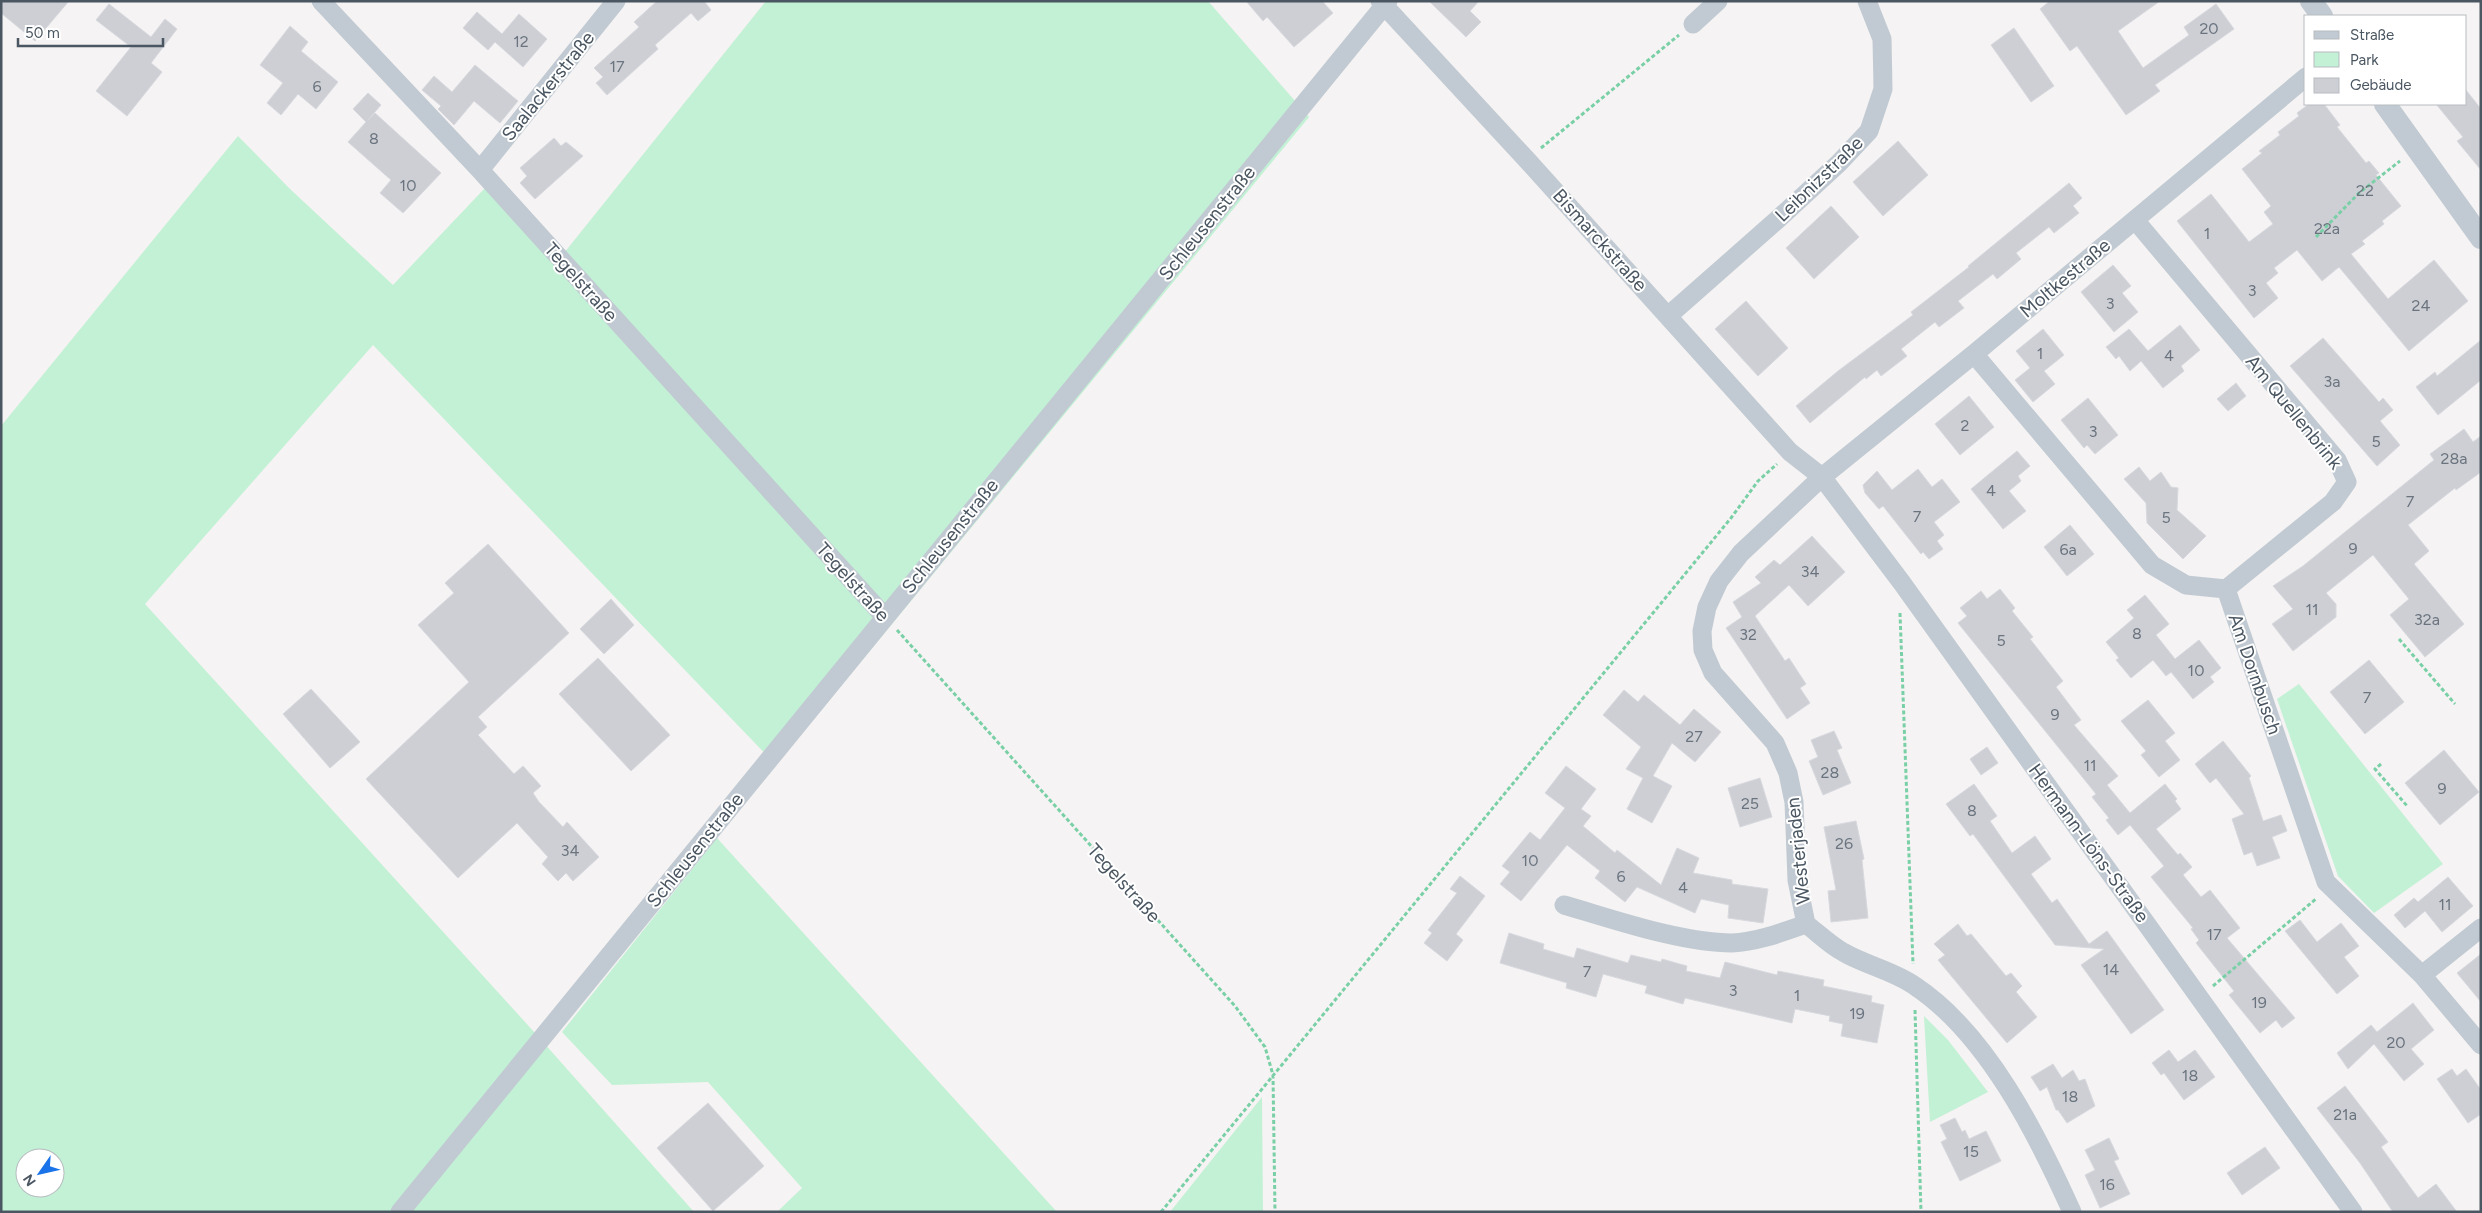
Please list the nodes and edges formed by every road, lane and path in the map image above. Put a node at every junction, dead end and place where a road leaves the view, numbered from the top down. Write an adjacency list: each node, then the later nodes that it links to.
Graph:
1 (321, 1): 13 (street, Tegelstraße)
2 (616, 1): 13 (street, Saalackerstraße)
3 (1718, 1): 8 (street)
4 (1867, 1): 17 (street, Leibnizstraße)
5 (2311, 1): 7 (street)
6 (1384, 3): 12 (street, Bismarckstraße); 23 (street, Schleusenstraße)
7 (2321, 15)
8 (1693, 24): 12 (path)
9 (2304, 79): 14 (street, Moltkestraße)
10 (2386, 105): 11 (street)
11 (2417, 149): 15 (path); 16 (street)
12 (1527, 160): 17 (street, Bismarckstraße)
13 (480, 170): 23 (street, Tegelstraße)
14 (2135, 220): 18 (street, Moltkestraße); 22 (street, Am Quellenbrink)
15 (2316, 237)
16 (2481, 238)
17 (1668, 316): 19 (street, Bismarckstraße)
18 (1974, 354): 20 (street, Moltkestraße); 22 (street, Am Dornbusch)
19 (1790, 452): 20 (street, Bismarckstraße); 36 (path)
20 (1822, 477): 21 (street, Hermann-Löns-Straße); 30 (street, Westerjaden)
21 (1902, 584): 33 (path); 34 (street, Hermann-Löns-Straße)
22 (2226, 589): 28 (street, Am Dornbusch)
23 (885, 617): 36 (path, Tegelstraße); 37 (street, Schleusenstraße)
24 (2399, 639): 25 (path)
25 (2454, 704)
26 (2381, 764): 27 (path)
27 (2408, 807)
28 (2331, 887): 32 (street, Am Dornbusch); 34 (path)
29 (1564, 905): 30 (street)
30 (1806, 924): 33 (street, Westerjaden)
31 (2481, 928): 32 (street)
32 (2422, 975): 35 (street, Am Dornbusch)
33 (1915, 985): 40 (path); 41 (street, Westerjaden)
34 (2199, 998): 42 (street, Hermann-Löns-Straße)
35 (2481, 1045)
36 (1273, 1075): 38 (path); 39 (path, Tegelstraße)
37 (400, 1212)
38 (1161, 1212)
39 (1275, 1212)
40 (1921, 1212)
41 (2072, 1212)
42 (2353, 1212)

